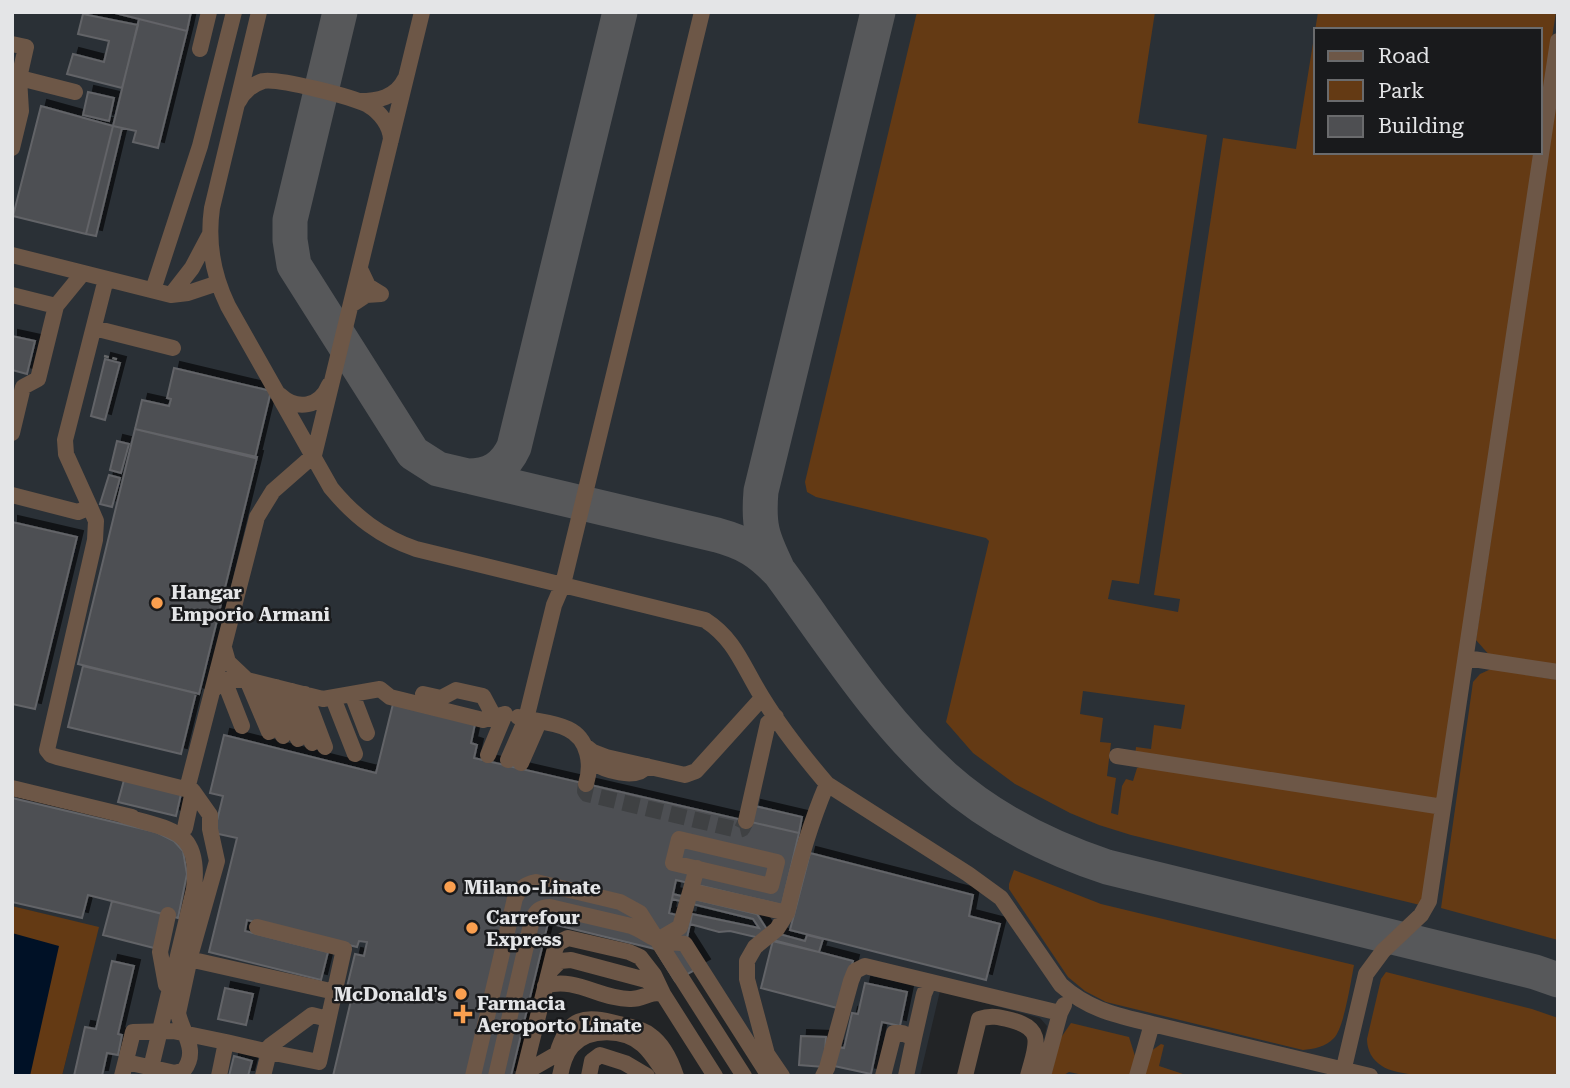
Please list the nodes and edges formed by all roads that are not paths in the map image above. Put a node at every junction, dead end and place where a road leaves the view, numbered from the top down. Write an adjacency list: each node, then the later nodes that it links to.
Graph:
1 (209, 12): 9 (lane)
2 (234, 12): 26 (lane)
3 (259, 12): 6 (lane)
4 (422, 12): 10 (lane)
5 (702, 12): 39 (lane)
6 (253, 40): 12 (lane); 15 (lane)
7 (1558, 41): 18 (lane)
8 (12, 44): 11 (lane)
9 (200, 49)
10 (408, 74): 14 (lane); 16 (lane)
11 (15, 77): 13 (lane); 17 (lane)
12 (282, 82): 14 (lane); 15 (lane)
13 (75, 92)
14 (358, 100): 16 (lane)
15 (237, 105): 20 (lane)
16 (390, 146): 22 (lane)
17 (12, 148)
18 (1542, 148)
19 (1541, 154): 41 (lane)
20 (210, 234): 25 (lane); 28 (lane)
21 (12, 255): 23 (lane)
22 (360, 269): 29 (lane); 29 (lane)
23 (83, 273): 24 (lane); 30 (lane)
24 (106, 279): 26 (lane); 31 (lane)
25 (218, 283): 28 (lane); 34 (lane)
26 (153, 290): 28 (lane)
27 (12, 295): 30 (lane)
28 (172, 295)
29 (351, 305): 33 (lane)
30 (56, 306): 35 (lane)
31 (94, 328): 32 (lane); 38 (lane)
32 (173, 348)
33 (335, 373): 34 (lane); 36 (lane)
34 (277, 392): 36 (lane)
35 (12, 433)
36 (314, 455): 39 (lane); 40 (lane)
37 (12, 496): 38 (lane)
38 (90, 507): 59 (lane)
39 (563, 584): 46 (lane); 47 (lane)
40 (224, 648): 43 (lane); 43 (lane)
41 (1466, 658): 42 (lane); 60 (lane)
42 (1558, 672)
43 (257, 685): 45 (lane); 50 (lane); 50 (lane); 50 (lane); 50 (lane); 59 (lane)
44 (380, 689): 45 (lane); 47 (lane); 47 (lane)
45 (338, 697): 49 (lane); 52 (lane)
46 (762, 698): 48 (lane); 55 (lane)
47 (515, 716): 47 (lane); 51 (lane)
48 (776, 717): 57 (lane); 62 (lane)
49 (368, 733)
50 (284, 736)
51 (584, 745): 54 (lane); 55 (lane)
52 (354, 752)
53 (1117, 756): 60 (lane)
54 (590, 761): 55 (lane); 56 (lane)
55 (647, 766)
56 (586, 784)
57 (827, 785): 66 (lane); 77 (lane)
58 (12, 788): 61 (lane)
59 (190, 790): 63 (lane); 71 (lane)
60 (1443, 807): 89 (lane)
61 (122, 815): 63 (lane); 71 (lane)
62 (746, 821)
63 (185, 828): 71 (lane)
64 (696, 868): 64 (lane); 65 (lane)
65 (696, 889): 66 (lane); 69 (lane)
66 (786, 913): 105 (lane)
67 (168, 915): 75 (lane)
68 (257, 927): 74 (lane)
69 (657, 940): 70 (lane); 94 (lane); 95 (lane); 102 (lane)
70 (689, 950): 103 (lane); 104 (lane)
71 (186, 957): 74 (lane); 75 (lane); 82 (lane)
72 (547, 980): 76 (lane); 76 (lane); 90 (lane)
73 (929, 982): 78 (lane); 83 (lane); 106 (lane)
74 (334, 992): 79 (lane)
75 (167, 994): 81 (lane)
76 (663, 994): 101 (lane)
77 (1071, 995): 78 (lane); 80 (lane)
78 (1059, 1013): 111 (lane)
79 (328, 1019): 85 (lane); 85 (lane)
80 (1152, 1024): 89 (lane); 112 (lane)
81 (158, 1032): 82 (lane); 87 (lane); 88 (lane)
82 (187, 1034): 84 (lane); 86 (lane)
83 (914, 1038): 107 (lane); 108 (lane)
84 (226, 1042): 85 (lane); 92 (lane)
85 (269, 1052): 93 (lane)
86 (191, 1055): 88 (lane); 91 (lane)
87 (124, 1069): 88 (lane)
88 (150, 1072)
89 (1343, 1073): 113 (lane)
90 (524, 1074): 100 (lane)
91 (191, 1076)
92 (219, 1076)
93 (263, 1076)
94 (473, 1076)
95 (496, 1076)
96 (560, 1076): 99 (lane)
97 (589, 1076): 98 (lane)
98 (648, 1076)
99 (667, 1076)
100 (676, 1076)
101 (715, 1076)
102 (744, 1076)
103 (757, 1076)
104 (769, 1076)
105 (782, 1076)
106 (823, 1076)
107 (883, 1076)
108 (906, 1076)
109 (965, 1076): 110 (lane)
110 (1028, 1076)
111 (1043, 1076)
112 (1137, 1076)
113 (1370, 1076)

